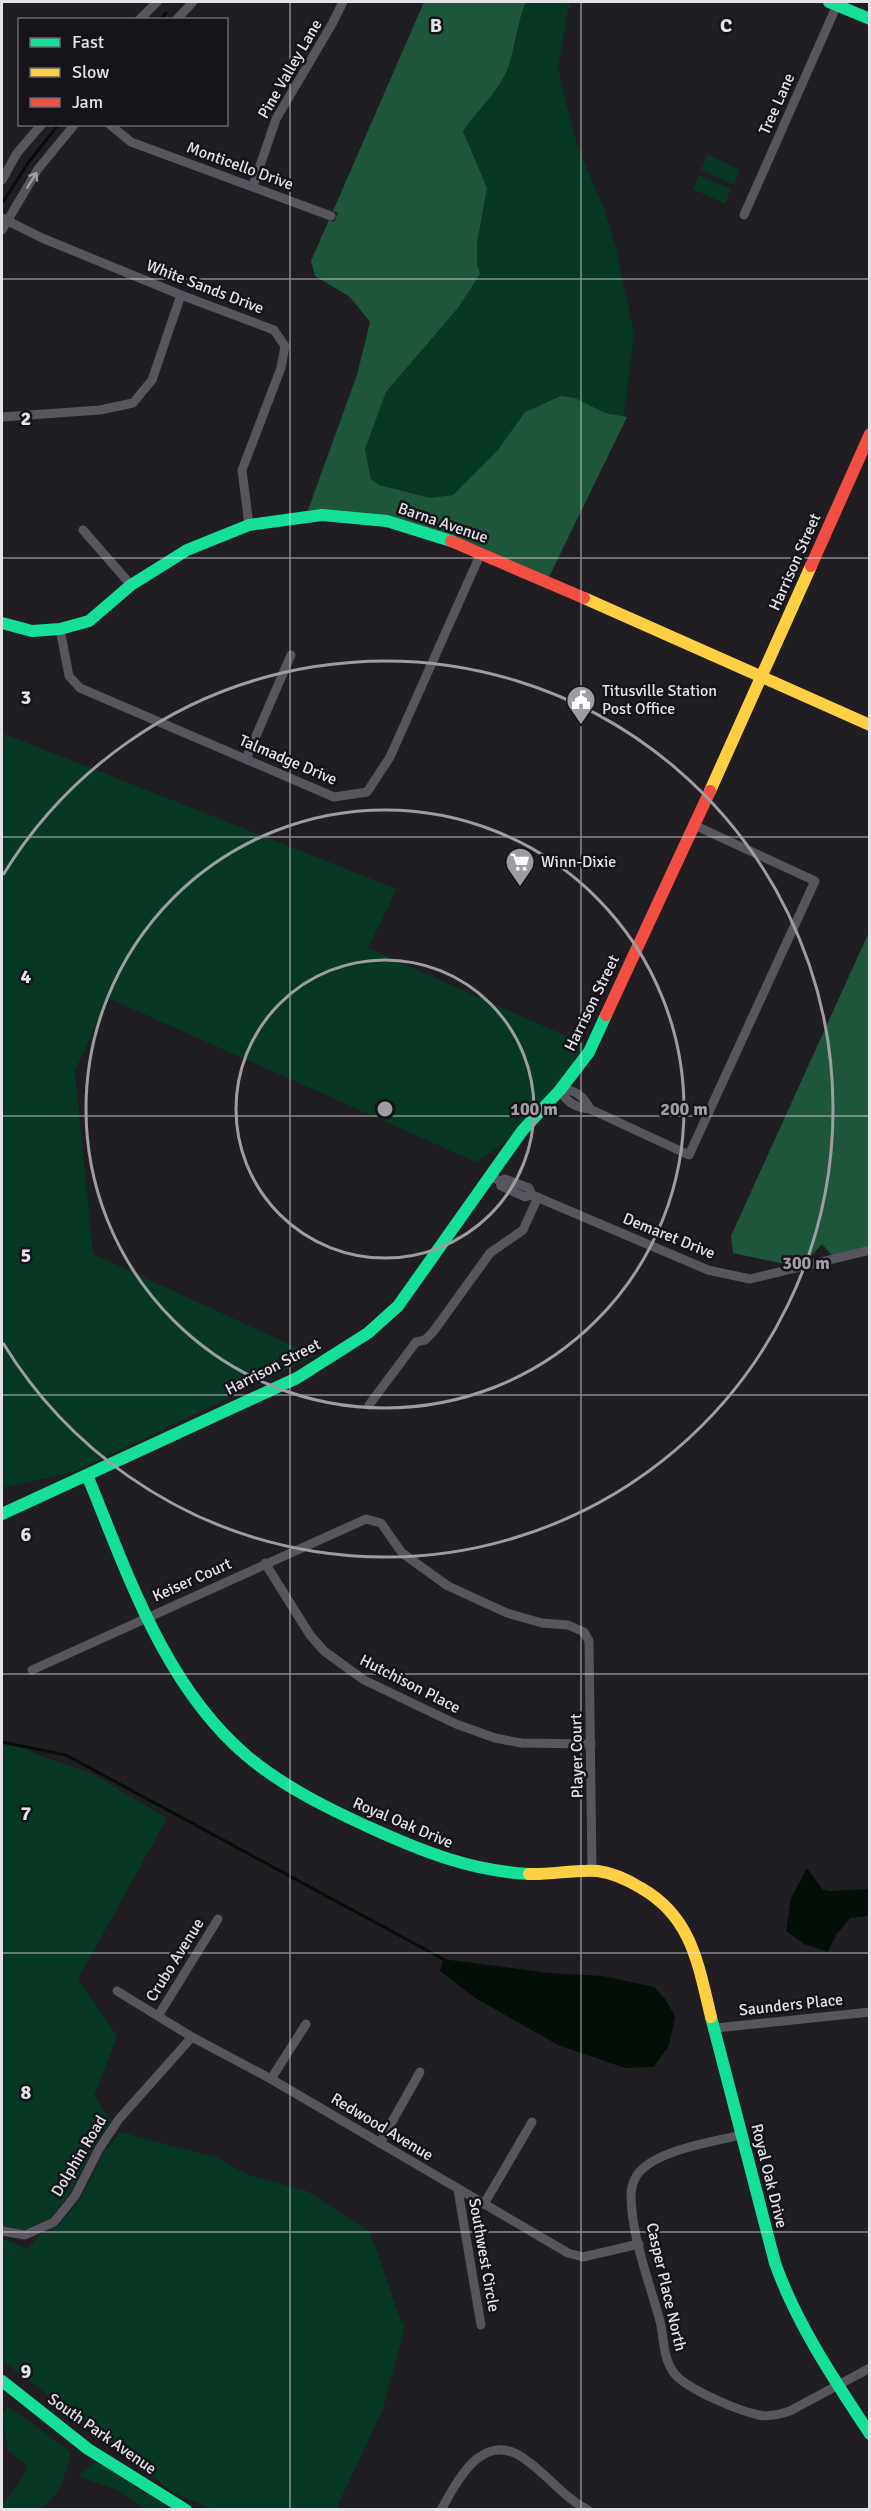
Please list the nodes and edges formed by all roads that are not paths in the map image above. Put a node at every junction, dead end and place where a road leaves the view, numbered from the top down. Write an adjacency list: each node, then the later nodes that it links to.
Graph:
1 (157, 2): 7 (street)
2 (177, 2): 6 (street)
3 (193, 2): 6 (street)
4 (343, 2): 14 (street, Pine Valley Lane)
5 (833, 3): 9 (street); 15 (street, Tree Lane)
6 (186, 10): 8 (street)
7 (141, 18)
8 (178, 18)
9 (870, 19)
10 (40, 126): 13 (street)
11 (73, 126): 17 (street, one-way to 11)
12 (111, 126): 14 (street, Monticello Drive)
13 (2, 180)
14 (253, 186): 16 (street, Monticello Drive)
15 (744, 215)
16 (331, 216)
17 (4, 219): 18 (street); 19 (street, White Sands Drive)
18 (2, 230)
19 (181, 295): 20 (street); 22 (street, White Sands Drive)
20 (2, 417)
21 (870, 434): 29 (street, Harrison Street)
22 (249, 525): 24 (street, Barna Avenue); 25 (street, Barna Avenue)
23 (83, 530): 25 (street)
24 (481, 553): 29 (street, Barna Avenue); 31 (street, Talmadge Drive)
25 (131, 585): 27 (street, Barna Avenue)
26 (2, 623): 27 (street, Barna Avenue)
27 (60, 629): 31 (street, Talmadge Drive)
28 (291, 655): 31 (street)
29 (762, 678): 30 (street, Barna Avenue); 32 (street, Harrison Street)
30 (870, 725)
31 (246, 759)
32 (694, 825): 33 (street, Harrison Street); 33 (street)
33 (560, 1090): 34 (street, Harrison Street)
34 (495, 1179): 35 (street, Demaret Drive); 38 (street, Harrison Street)
35 (535, 1196): 36 (street, Demaret Drive); 37 (street)
36 (870, 1250)
37 (369, 1405)
38 (87, 1475): 39 (street, Harrison Street); 41 (street, Royal Oak Drive)
39 (2, 1514)
40 (265, 1563): 41 (street, Keiser Court); 42 (street, Keiser Court); 44 (street, Hutchison Place)
41 (147, 1617): 43 (street, Keiser Court); 45 (street, Royal Oak Drive)
42 (589, 1641): 44 (street, Player Court)
43 (32, 1670)
44 (591, 1744): 45 (street, Player Court)
45 (592, 1871): 51 (street, Royal Oak Drive)
46 (218, 1919): 49 (street, Crubo Avenue)
47 (117, 1991): 49 (street, Redwood Avenue)
48 (870, 2012): 51 (street, Saunders Place)
49 (158, 2016): 52 (street, Redwood Avenue)
50 (306, 2024): 54 (street)
51 (716, 2028): 56 (street, Royal Oak Drive)
52 (192, 2037): 54 (street, Redwood Avenue); 60 (street, Dolphin Road)
53 (420, 2072): 57 (street)
54 (270, 2079): 57 (street, Redwood Avenue)
55 (532, 2122): 59 (street)
56 (741, 2135): 61 (street, Casper Place North); 65 (street, Royal Oak Drive)
57 (380, 2143): 58 (street, Redwood Avenue)
58 (458, 2190): 59 (street, Redwood Avenue); 62 (street, Southwest Circle)
59 (484, 2205): 61 (street, Redwood Avenue)
60 (2, 2231)
61 (639, 2244): 65 (street, Casper Place North)
62 (481, 2325)
63 (870, 2368): 65 (street, Casper Place North)
64 (2, 2381): 67 (street, South Park Avenue)
65 (837, 2384): 66 (street, Royal Oak Drive)
66 (870, 2434)
67 (186, 2510)
68 (441, 2510): 69 (street)
69 (588, 2510)

